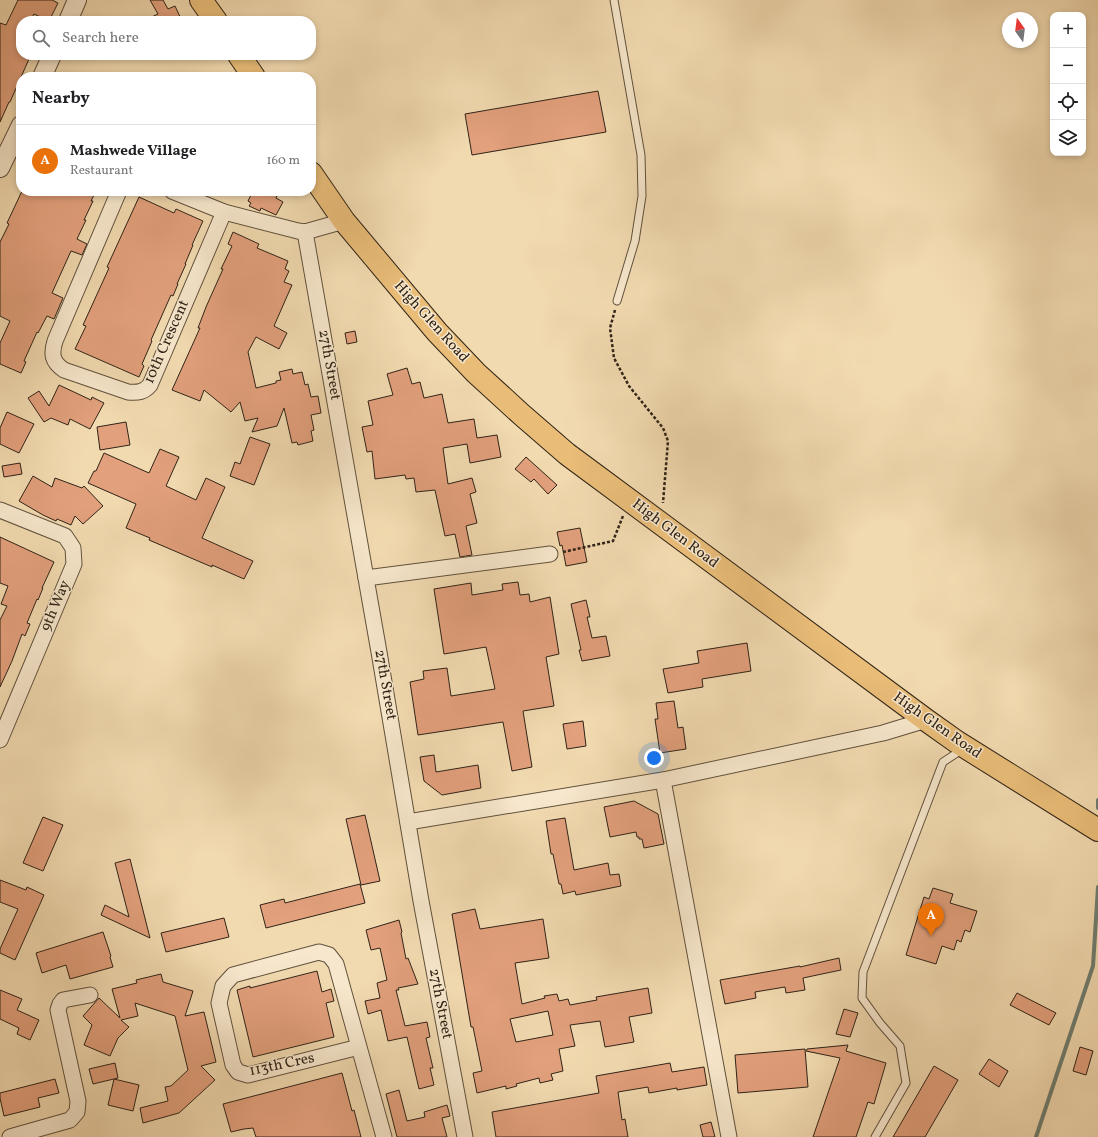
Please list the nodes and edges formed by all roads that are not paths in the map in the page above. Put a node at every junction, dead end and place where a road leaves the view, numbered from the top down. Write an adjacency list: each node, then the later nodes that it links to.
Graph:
1 (77, 0): 5 (street)
2 (192, 0): 6 (main road)
3 (201, 0): 7 (main road)
4 (614, 0): 22 (lane)
5 (70, 16)
6 (200, 16)
7 (212, 16)
8 (50, 60): 11 (street)
9 (228, 60): 12 (main road)
10 (242, 60): 13 (main road)
11 (44, 72)
12 (236, 72)
13 (251, 72)
14 (16, 135): 15 (street)
15 (0, 168)
16 (316, 180): 20 (main road, High Glen Road)
17 (117, 196): 19 (street, 10th Crescent)
18 (184, 196): 19 (street)
19 (224, 212): 21 (street)
20 (344, 221): 21 (street); 26 (main road, High Glen Road)
21 (305, 232): 25 (street, 27th Street)
22 (617, 302)
23 (0, 510): 27 (street, 9th Way)
24 (550, 554): 25 (street)
25 (366, 578): 30 (street, 27th Street)
26 (926, 720): 28 (main road, High Glen Road); 29 (street)
27 (0, 740)
28 (966, 747): 31 (main road, High Glen Road); 38 (lane)
29 (663, 780): 30 (street); 37 (street)
30 (408, 822): 36 (street, 27th Street)
31 (1090, 825)
32 (90, 995): 34 (street)
33 (360, 1047): 33 (street, 113th Cres); 35 (street)
34 (10, 1137)
35 (384, 1137)
36 (465, 1137)
37 (729, 1137)
38 (875, 1137)

